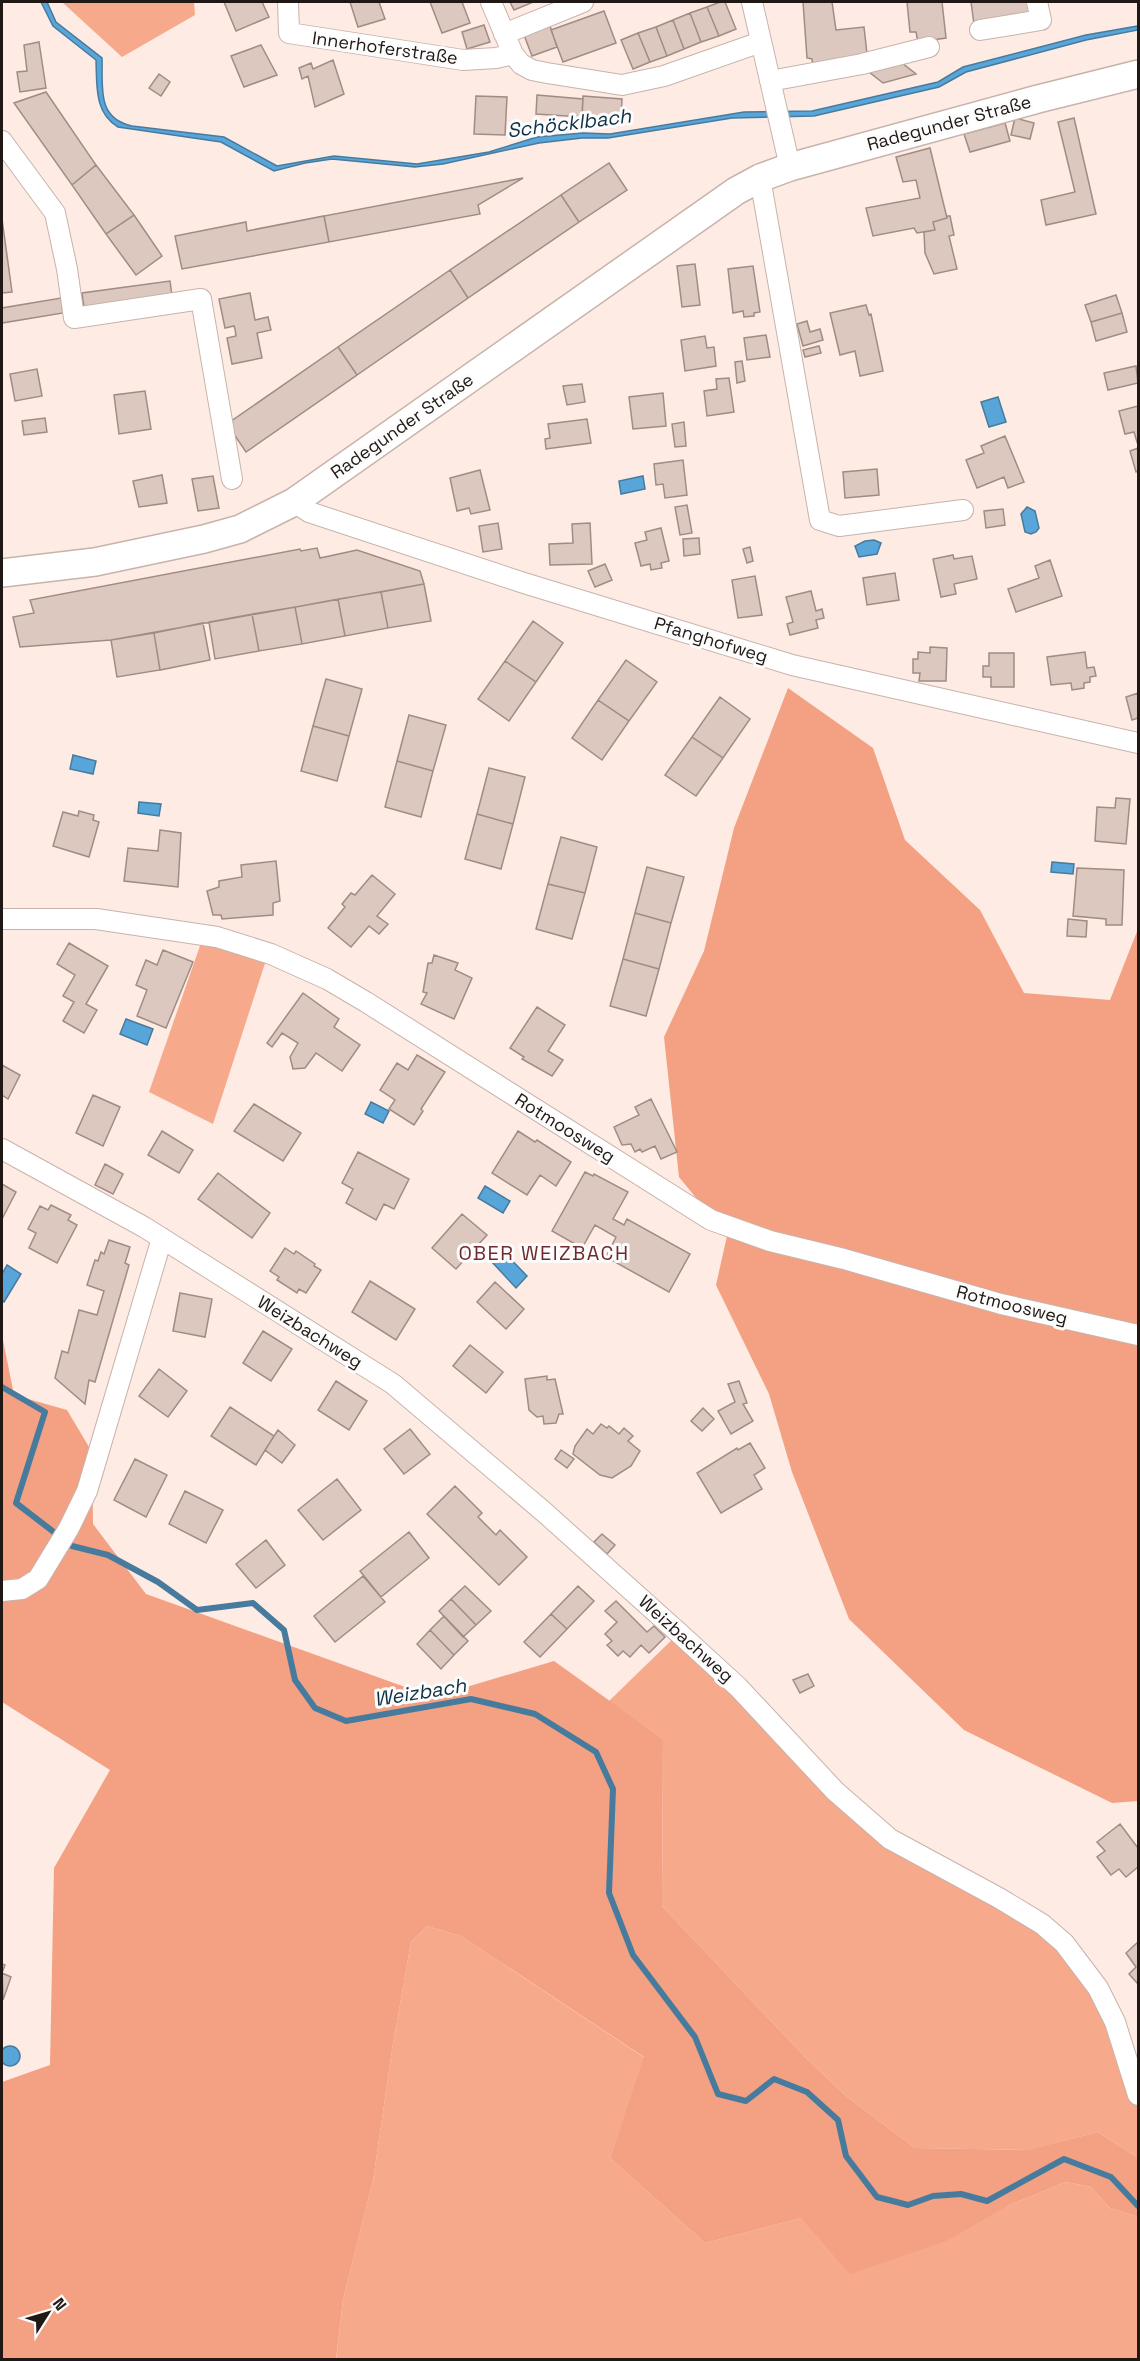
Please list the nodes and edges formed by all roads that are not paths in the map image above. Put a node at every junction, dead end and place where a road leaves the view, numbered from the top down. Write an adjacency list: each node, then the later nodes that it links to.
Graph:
1 (288, 2): 10 (street, Innerhoferstraße)
2 (491, 2): 7 (street)
3 (583, 2): 7 (street)
4 (753, 2): 8 (street)
5 (1037, 2): 6 (street)
6 (980, 30)
7 (504, 34): 10 (street)
8 (761, 42): 10 (street); 12 (street)
9 (929, 47): 12 (street)
10 (513, 54)
11 (1138, 74): 14 (main road, Radegunder Straße)
12 (772, 90): 14 (street)
13 (2, 141): 16 (street)
14 (790, 167): 15 (main road, Radegunder Straße)
15 (760, 178): 17 (main road, Radegunder Straße); 18 (street)
16 (232, 479)
17 (294, 502): 19 (main road, Radegunder Straße); 20 (street, Pfanghofweg)
18 (963, 510)
19 (2, 573)
20 (1138, 743)
21 (2, 919): 24 (street, Rotmoosweg)
22 (2, 1149): 23 (street, Weizbachweg)
23 (162, 1239): 25 (street); 26 (street, Weizbachweg)
24 (1138, 1335)
25 (2, 1591)
26 (1138, 2095)

